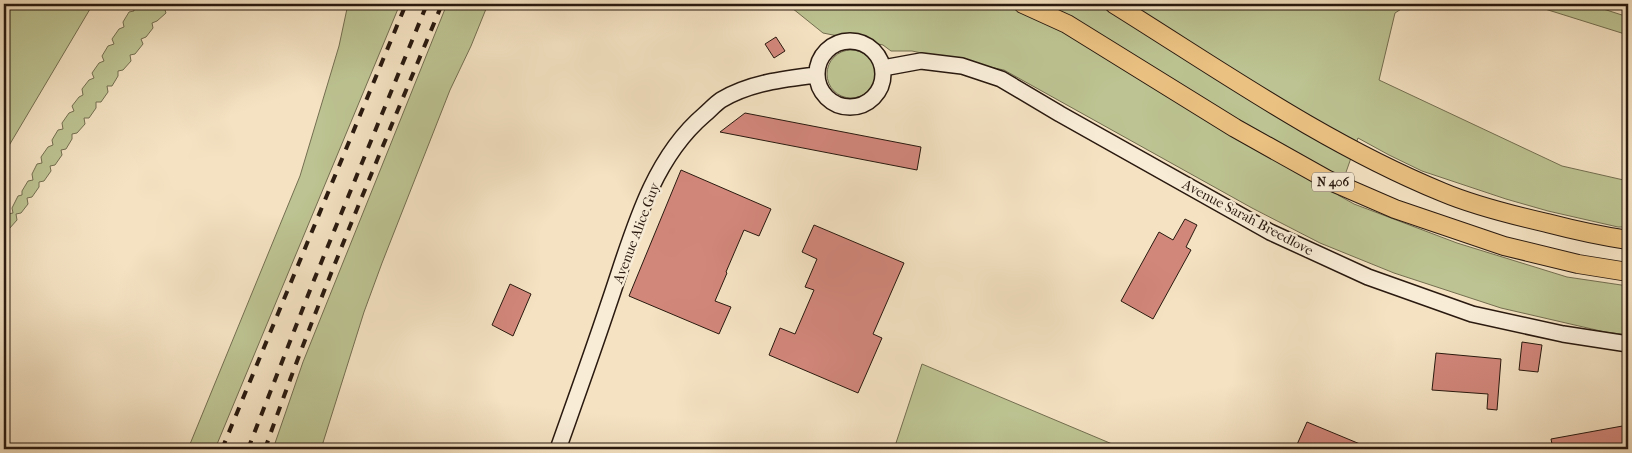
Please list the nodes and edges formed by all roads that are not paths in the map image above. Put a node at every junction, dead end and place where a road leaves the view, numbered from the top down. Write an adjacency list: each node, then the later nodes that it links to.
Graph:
1 (1023, 4): 6 (highway, N 406)
2 (1114, 4): 5 (highway, N 406)
3 (883, 68): 4 (main road); 4 (main road); 7 (main road, Avenue Sarah Breedlove)
4 (816, 75): 8 (main road, Avenue Alice Guy)
5 (1628, 240)
6 (1628, 272)
7 (1628, 344)
8 (558, 449)

